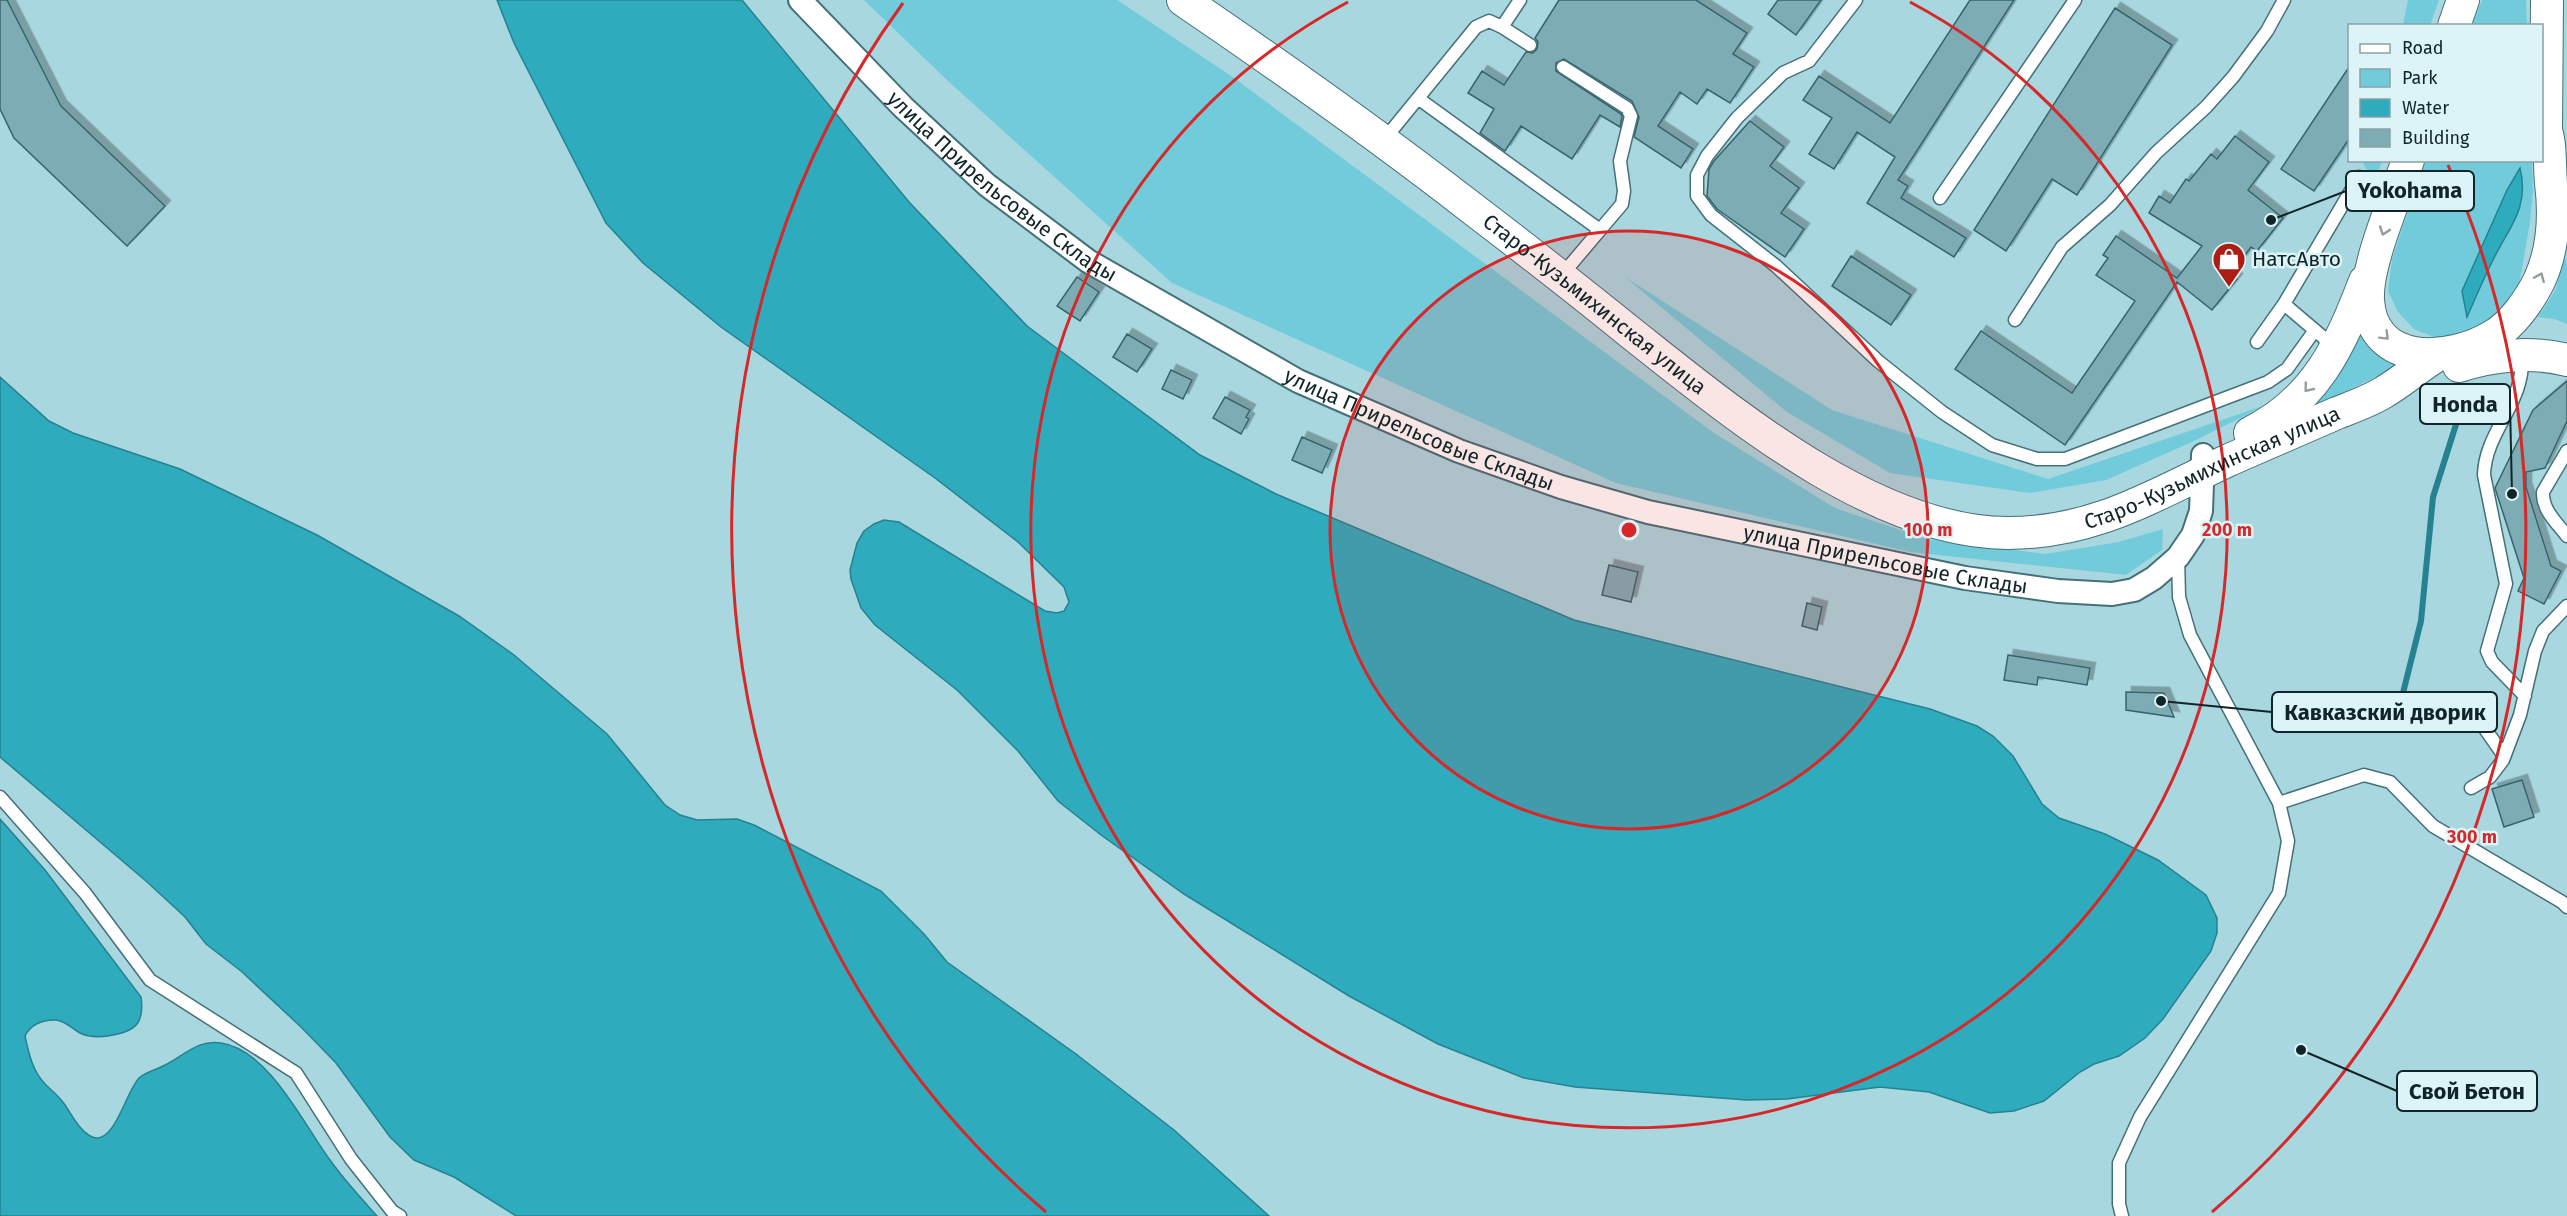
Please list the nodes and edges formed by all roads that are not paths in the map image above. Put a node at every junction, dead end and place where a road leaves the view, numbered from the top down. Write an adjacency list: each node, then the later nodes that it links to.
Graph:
1 (800, 0): 38 (street, улица Прирельсовые Склады)
2 (1183, 0): 15 (main road, Старо-Кузьмихинская улица)
3 (1520, 0): 10 (lane)
4 (1856, 0): 26 (lane)
5 (2074, 0): 18 (lane)
6 (2284, 0): 24 (lane)
7 (2463, 0): 9 (main road)
8 (2547, 0): 14 (main road)
9 (2455, 24)
10 (1502, 27): 11 (lane); 13 (lane)
11 (1530, 45)
12 (1563, 67): 20 (lane)
13 (1419, 99): 15 (lane); 20 (lane)
14 (2545, 129): 19 (main road); 28 (main road, one-way to 14)
15 (1383, 141): 22 (main road, Старо-Кузьмихинская улица)
16 (2407, 162): 21 (main road, one-way to 21)
17 (2359, 177): 23 (lane)
18 (1940, 198)
19 (2567, 208)
20 (1600, 230): 22 (lane)
21 (2373, 262): 25 (main road, Старо-Кузьмихинская улица); 30 (main road, one-way to 30)
22 (1560, 277): 36 (main road, Старо-Кузьмихинская улица)
23 (2284, 304): 26 (lane); 27 (lane)
24 (2015, 320)
25 (2348, 326): 26 (lane); 32 (main road, Старо-Кузьмихинская улица)
26 (2315, 330): 32 (lane)
27 (2257, 342)
28 (2479, 343): 29 (main road); 30 (main road)
29 (2567, 344)
30 (2438, 355): 34 (main road, Старо-Кузьмихинская улица)
31 (2522, 356): 33 (main road, Старо-Кузьмихинская улица); 34 (main road, Старо-Кузьмихинская улица); 40 (lane)
32 (2329, 360): 36 (main road, Старо-Кузьмихинская улица, one-way to 36)
33 (2567, 360)
34 (2382, 394): 36 (main road, Старо-Кузьмихинская улица)
35 (2567, 451): 37 (lane)
36 (2211, 463): 38 (street, улица Прирельсовые Склады)
37 (2567, 536)
38 (2178, 556): 45 (lane)
39 (2567, 606): 40 (lane)
40 (2525, 696): 42 (lane)
41 (2481, 723): 42 (lane)
42 (2504, 756): 43 (lane)
43 (2471, 788)
44 (0, 797): 47 (lane)
45 (2279, 803): 46 (lane); 48 (lane)
46 (2567, 907)
47 (400, 1216)
48 (2122, 1216)

